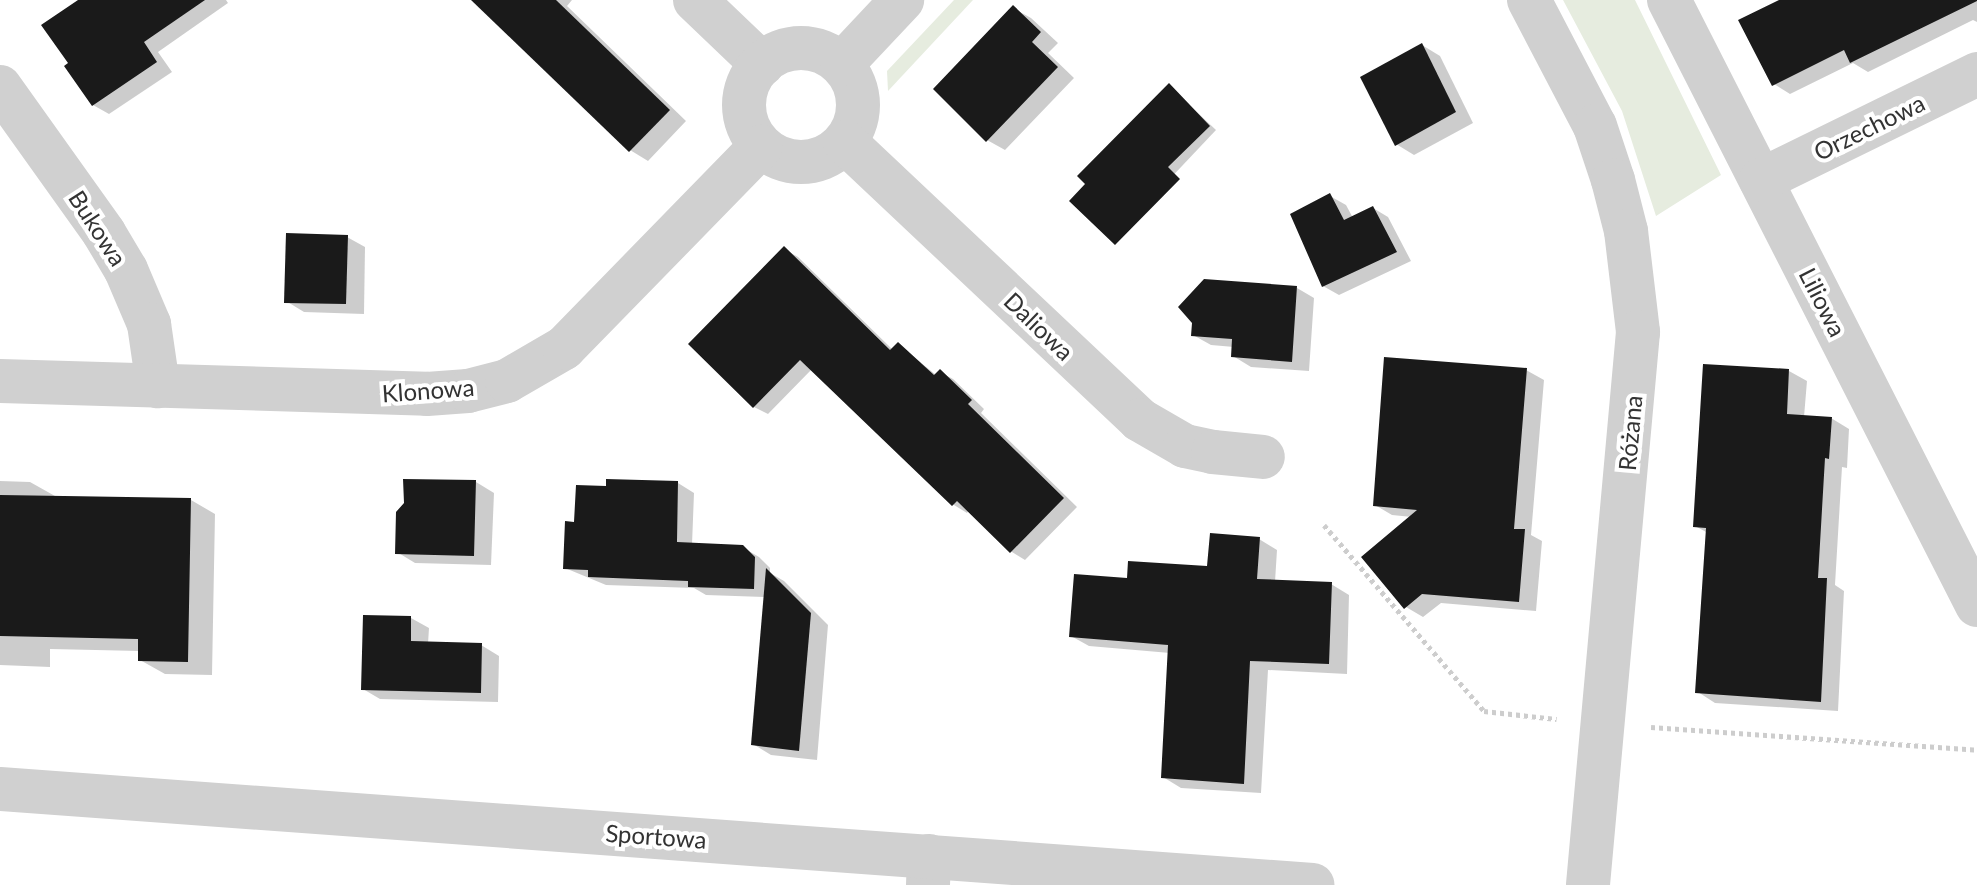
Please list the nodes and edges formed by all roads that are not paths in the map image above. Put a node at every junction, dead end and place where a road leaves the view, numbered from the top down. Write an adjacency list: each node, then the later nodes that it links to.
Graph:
1 (695, 0): 5 (street)
2 (902, 0): 6 (street)
3 (1529, 0): 19 (street, Różana)
4 (1669, 0): 11 (street, Liliowa)
5 (762, 64): 6 (street); 10 (street)
6 (842, 64): 9 (street)
7 (1977, 74): 11 (street, Orzechowa)
8 (0, 87): 13 (street, Bukowa)
9 (845, 142): 10 (street); 14 (street, Daliowa)
10 (761, 146): 13 (street, Klonowa)
11 (1761, 180): 15 (street, Liliowa)
12 (0, 381): 13 (street, Klonowa)
13 (158, 386)
14 (1263, 457)
15 (1977, 605)
16 (0, 789): 17 (street, Sportowa)
17 (929, 870): 18 (street, Sportowa)
18 (1312, 885)
19 (1588, 885)

